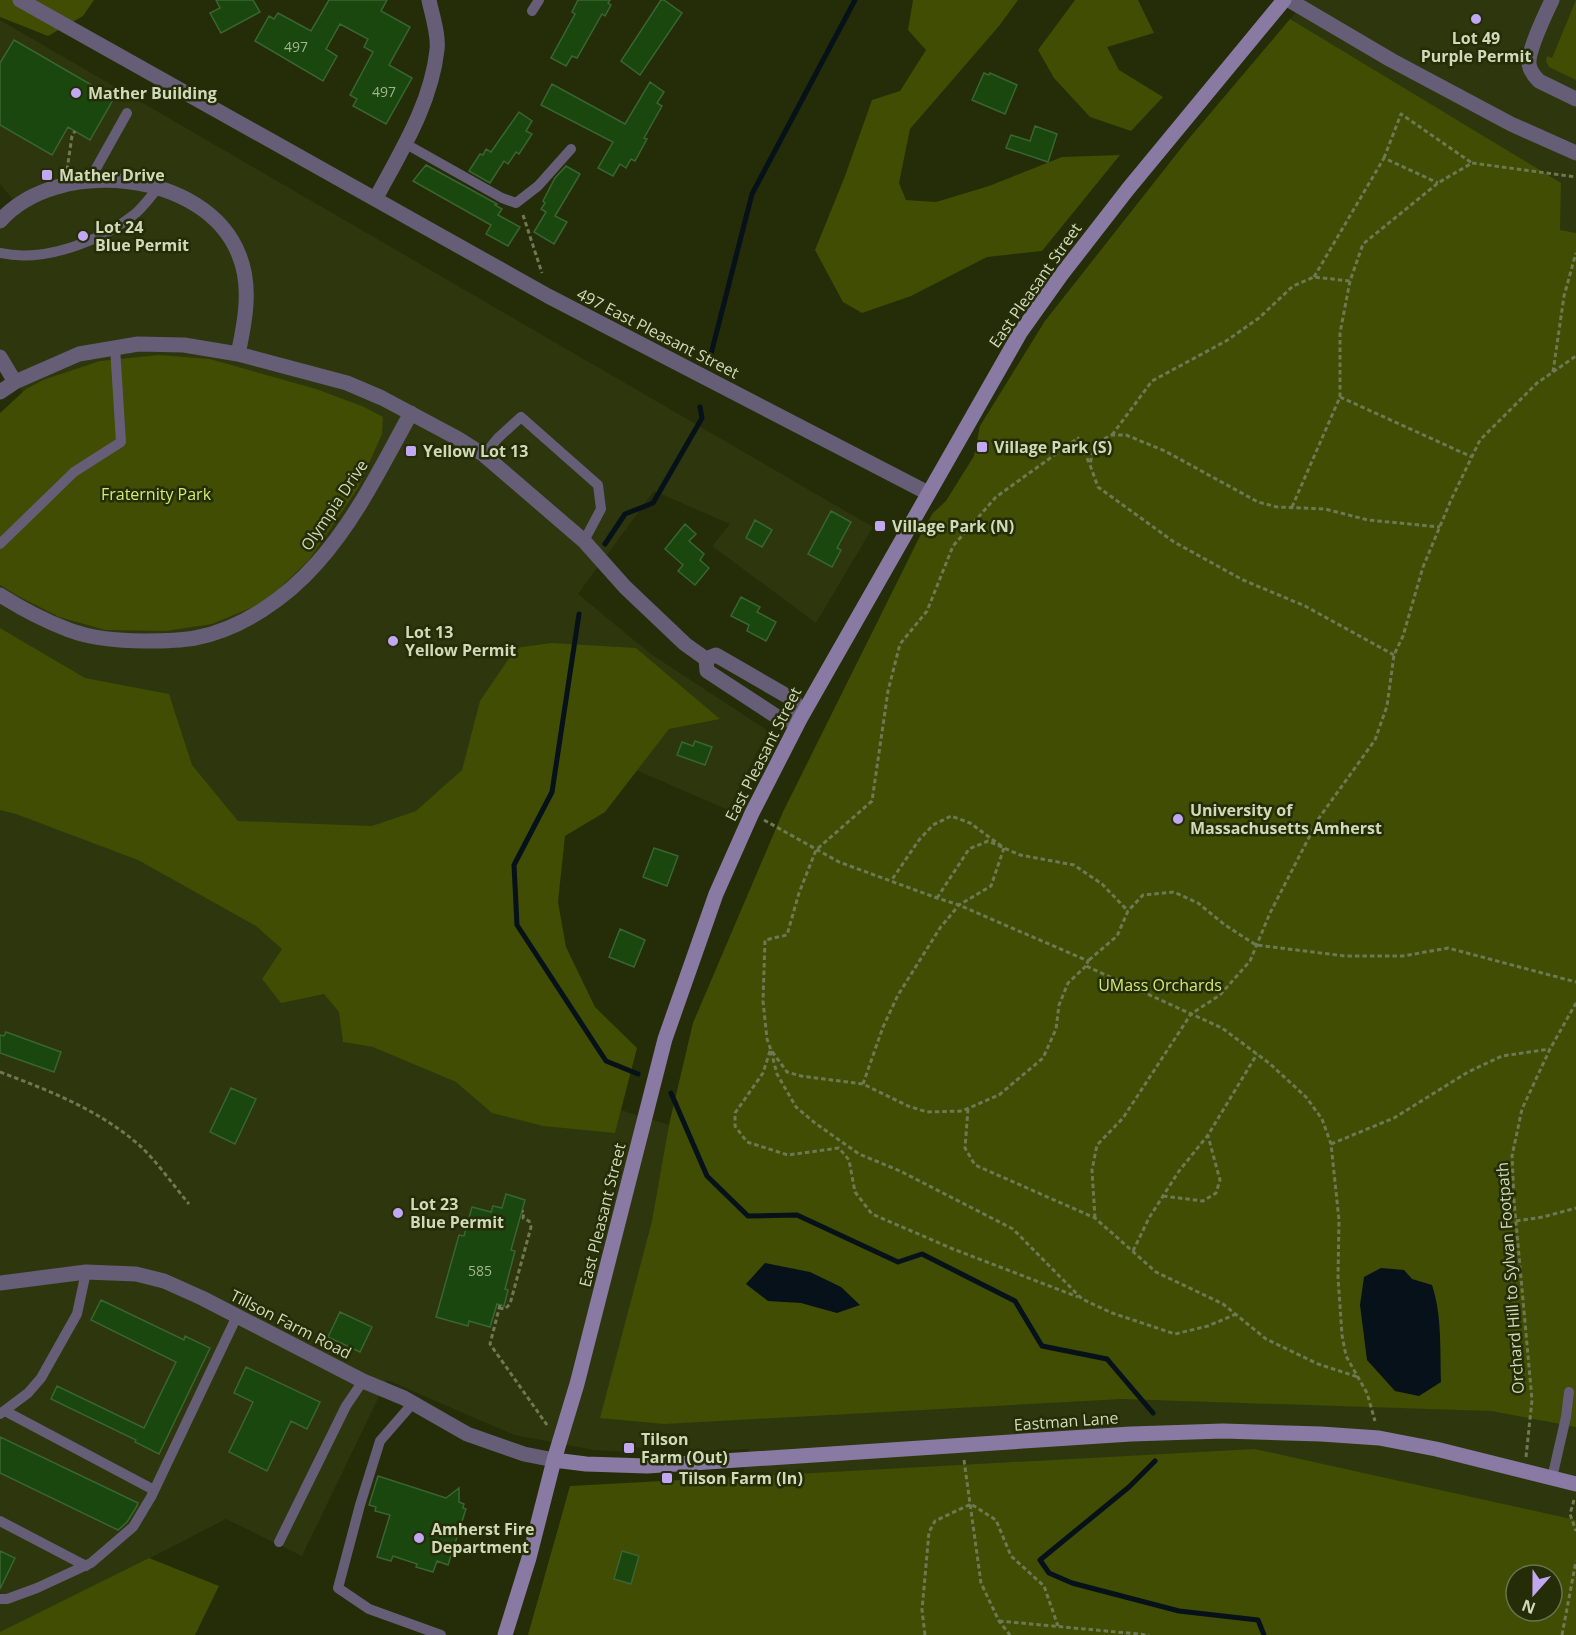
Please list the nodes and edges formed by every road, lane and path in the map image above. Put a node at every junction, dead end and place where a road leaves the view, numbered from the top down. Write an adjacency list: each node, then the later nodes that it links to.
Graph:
1 (20, 0): 20 (street, 497 East Pleasant Street)
2 (429, 0): 10 (street)
3 (539, 0): 6 (lane)
4 (1286, 0): 12 (street); 41 (main road, East Pleasant Street)
5 (1552, 0): 7 (street)
6 (532, 11)
7 (1576, 99)
8 (127, 113): 17 (lane)
9 (75, 131): 15 (path)
10 (406, 144): 20 (street); 21 (lane)
11 (571, 149): 21 (lane)
12 (1576, 153)
13 (1384, 158): 14 (path); 18 (path); 26 (path)
14 (1472, 163): 16 (path); 18 (path)
15 (67, 172)
16 (1576, 177)
17 (89, 181): 19 (street); 22 (street)
18 (1438, 183): 27 (path)
19 (158, 188): 23 (lane); 29 (street)
20 (376, 198): 41 (street, 497 East Pleasant Street)
21 (519, 201): 25 (path)
22 (0, 221)
23 (0, 253)
24 (1576, 253): 32 (path)
25 (542, 273)
26 (1314, 277): 27 (path); 37 (path)
27 (1350, 281): 35 (path)
28 (115, 347): 29 (street); 33 (street); 45 (lane)
29 (238, 354): 36 (street)
30 (1576, 356): 32 (path)
31 (0, 357): 33 (street)
32 (1553, 372): 39 (path)
33 (15, 382): 34 (street)
34 (0, 392)
35 (1340, 397): 39 (path); 42 (path)
36 (411, 413): 38 (street); 46 (street, Olympia Drive)
37 (1112, 435): 40 (path); 42 (path)
38 (484, 454): 44 (street); 44 (lane)
39 (1472, 457): 43 (path)
40 (1090, 465): 47 (path); 52 (path)
41 (928, 493): 49 (main road, East Pleasant Street)
42 (1292, 507): 43 (path)
43 (1440, 527): 47 (path)
44 (584, 542): 48 (street)
45 (0, 544)
46 (0, 595)
47 (1394, 656): 57 (path)
48 (706, 659): 49 (street); 49 (street)
49 (800, 719): 50 (main road, East Pleasant Street)
50 (752, 813): 52 (path); 92 (main road, East Pleasant Street)
51 (1004, 848): 53 (path); 54 (path); 55 (path); 56 (path)
52 (816, 850): 53 (path); 64 (path)
53 (891, 881): 54 (path)
54 (937, 898): 55 (path)
55 (959, 904): 58 (path); 67 (path)
56 (1128, 911): 57 (path); 58 (path)
57 (1256, 945): 60 (path); 62 (path)
58 (1088, 961): 59 (path)
59 (1086, 966): 62 (path); 68 (path)
60 (1576, 982)
61 (1576, 1003): 63 (path, Orchard Hill to Sylvan Footpath)
62 (1191, 1014): 65 (path); 75 (path)
63 (1550, 1049): 70 (path); 76 (path, Orchard Hill to Sylvan Footpath)
64 (771, 1050): 67 (path); 80 (path); 80 (path)
65 (1257, 1054): 69 (path); 70 (path)
66 (0, 1072): 72 (path)
67 (863, 1084): 68 (path)
68 (968, 1109): 75 (path)
69 (1208, 1135): 71 (path); 71 (path)
70 (1331, 1144): 83 (path)
71 (1163, 1196): 77 (path)
72 (189, 1204)
73 (1576, 1208): 76 (path)
74 (522, 1211): 88 (path)
75 (1095, 1218): 77 (path)
76 (1516, 1221): 91 (path, Orchard Hill to Sylvan Footpath)
77 (1133, 1251): 81 (path)
78 (86, 1272): 79 (street, Tillson Farm Road); 82 (street, Tillson Farm Road); 87 (lane)
79 (0, 1283)
80 (1082, 1299): 81 (path)
81 (1236, 1314): 83 (path)
82 (237, 1316): 84 (street, Tillson Farm Road); 94 (lane)
83 (1358, 1377): 89 (path)
84 (363, 1381): 86 (street, Tillson Farm Road); 99 (lane)
85 (1569, 1392): 93 (lane)
86 (413, 1403): 92 (street, Tillson Farm Road); 105 (lane)
87 (3, 1412): 94 (lane)
88 (548, 1425)
89 (1379, 1438): 90 (main road, Eastman Lane); 93 (main road, Eastman Lane)
90 (960, 1446): 92 (main road, Eastman Lane); 96 (path)
91 (1526, 1457)
92 (554, 1460): 106 (main road, East Pleasant Street)
93 (1552, 1478): 95 (main road, Eastman Lane)
94 (154, 1490): 101 (lane)
95 (1575, 1491): 98 (path)
96 (971, 1504): 103 (path); 104 (path); 107 (path)
97 (0, 1521): 101 (lane)
98 (1576, 1531)
99 (279, 1542)
100 (1576, 1561): 110 (path)
101 (86, 1566): 102 (lane)
102 (0, 1599)
103 (999, 1622): 104 (path); 108 (path)
104 (1058, 1626): 109 (path)
105 (441, 1635)
106 (505, 1635)
107 (925, 1635)
108 (1010, 1635)
109 (1149, 1635)
110 (1563, 1635)

